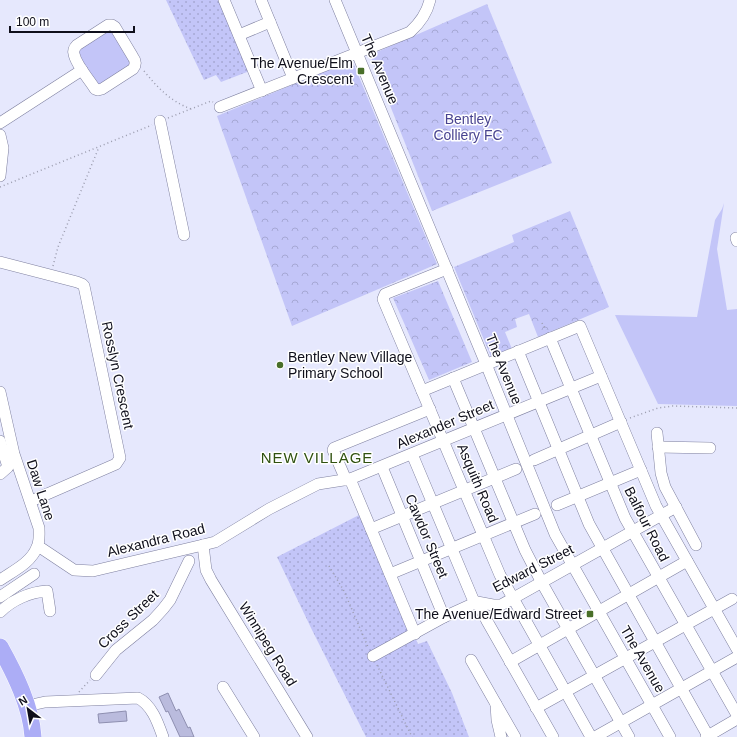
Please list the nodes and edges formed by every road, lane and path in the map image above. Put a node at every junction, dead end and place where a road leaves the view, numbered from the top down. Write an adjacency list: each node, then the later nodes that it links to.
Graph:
1 (224, 0): 6 (street)
2 (261, 0): 5 (street)
3 (335, 0): 7 (street, The Avenue)
4 (430, 0): 7 (street)
5 (270, 22): 6 (street); 10 (street)
6 (239, 35): 11 (street)
7 (357, 53): 10 (street); 22 (street, The Avenue)
8 (135, 66): 9 (street); 9 (street); 13 (path)
9 (82, 70): 14 (street)
10 (293, 78): 11 (street)
11 (262, 91): 12 (street)
12 (222, 106): 13 (path)
13 (191, 109): 15 (path)
14 (0, 122)
15 (160, 122): 17 (path); 20 (street)
16 (0, 135): 18 (street)
17 (99, 147): 19 (path); 23 (path)
18 (0, 176)
19 (0, 188)
20 (184, 235)
21 (0, 262): 23 (street, Rosslyn Crescent)
22 (447, 269): 26 (street, The Avenue); 30 (street, Asquith Road)
23 (50, 275): 58 (street, Rosslyn Crescent)
24 (550, 338): 25 (street); 27 (street); 29 (street, Balfour Road)
25 (518, 351): 26 (street); 32 (street)
26 (486, 364): 28 (street); 35 (street, The Avenue)
27 (601, 376): 29 (street, Alexander Street); 36 (street)
28 (453, 378): 30 (street); 37 (street)
29 (571, 388): 32 (street, Alexander Street); 40 (street, Balfour Road)
30 (422, 391): 34 (street, Asquith Road)
31 (0, 392): 38 (street, Daw Lane)
32 (539, 401): 35 (street, Alexander Street); 45 (street)
33 (737, 408): 36 (path)
34 (430, 409): 42 (street, Asquith Road); 53 (street)
35 (507, 414): 37 (street, Alexander Street); 79 (street, The Avenue)
36 (621, 422): 40 (street); 50 (street)
37 (474, 428): 42 (street, Alexander Street); 52 (street)
38 (4, 432): 54 (street, Daw Lane)
39 (657, 433): 43 (street)
40 (590, 435): 45 (street); 55 (street, Balfour Road)
41 (0, 441): 51 (street)
42 (444, 441): 46 (street, Alexander Street); 56 (street, Asquith Road)
43 (658, 447): 44 (street); 61 (street)
44 (710, 448)
45 (559, 450): 47 (street); 57 (street)
46 (412, 454): 48 (street, Alexander Street); 59 (street)
47 (534, 460)
48 (382, 467): 53 (street, Alexander Street); 64 (street, Cawdor Street)
49 (516, 469): 52 (street)
50 (641, 470): 55 (street); 63 (street)
51 (4, 471): 54 (street)
52 (494, 477): 56 (street); 65 (street)
53 (347, 480): 66 (street); 71 (street, Alexandra Road)
54 (24, 483): 58 (street, Daw Lane)
55 (610, 483): 57 (street); 67 (street, Balfour Road)
56 (464, 490): 59 (street); 68 (street, Asquith Road)
57 (578, 496): 60 (street); 73 (street)
58 (31, 501): 70 (street, Daw Lane)
59 (432, 503): 64 (street); 72 (street)
60 (557, 504)
61 (676, 507): 63 (street, Edward Street); 69 (street)
62 (535, 514): 65 (street)
63 (662, 515): 67 (street, Edward Street); 75 (street)
64 (402, 516): 66 (street); 77 (street, Cawdor Street)
65 (513, 523): 68 (street); 84 (street)
66 (371, 529): 81 (street)
67 (632, 531): 73 (street, Edward Street); 82 (street, Balfour Road)
68 (483, 535): 72 (street); 87 (street, Asquith Road)
69 (696, 545)
70 (38, 546): 74 (street, Alexandra Road); 83 (street)
71 (203, 546): 74 (street, Alexandra Road); 78 (street, Winnipeg Road)
72 (451, 548): 77 (street); 89 (street)
73 (602, 548): 79 (street, Edward Street); 85 (street)
74 (183, 551): 76 (street)
75 (687, 560): 82 (street); 90 (street)
76 (189, 561): 78 (street); 109 (street, Cross Street)
77 (421, 561): 81 (street); 94 (street, Cawdor Street)
78 (206, 565): 126 (street, Winnipeg Road)
79 (572, 565): 84 (street, Edward Street); 93 (street, The Avenue)
80 (34, 574): 86 (street)
81 (390, 574): 97 (street)
82 (658, 577): 85 (street); 95 (street, Balfour Road)
83 (0, 580)
84 (542, 583): 87 (street, Edward Street); 96 (street)
85 (628, 594): 93 (street); 98 (street)
86 (0, 597)
87 (513, 599): 89 (street, Edward Street); 99 (street, Asquith Road)
88 (732, 599): 90 (street)
89 (476, 603): 94 (street, Edward Street); 106 (street)
90 (714, 608): 95 (street); 101 (street)
91 (1, 610): 92 (street)
92 (50, 611)
93 (599, 612): 96 (street); 104 (street, The Avenue)
94 (444, 617): 97 (street, Edward Street)
95 (685, 625): 98 (street); 108 (street, Balfour Road)
96 (568, 629): 99 (street); 110 (street)
97 (415, 634): 102 (street, Edward Street)
98 (656, 642): 104 (street); 112 (street)
99 (539, 645): 106 (street); 113 (street, Asquith Road)
100 (0, 647): 107 (highway)
101 (737, 648)
102 (373, 656)
103 (737, 657): 108 (street)
104 (626, 658): 110 (street); 116 (street, The Avenue)
105 (471, 660): 115 (street)
106 (510, 662): 118 (street)
107 (5, 668): 117 (highway)
108 (711, 671): 112 (street); 119 (street, Balfour Road)
109 (96, 675): 114 (path)
110 (595, 676): 113 (street); 121 (street)
111 (223, 687): 125 (street)
112 (682, 688): 116 (street); 122 (street)
113 (566, 692): 118 (street); 130 (street, Asquith Road)
114 (76, 701): 117 (street); 124 (street)
115 (496, 704): 127 (street); 128 (street)
116 (652, 705): 121 (street); 133 (street, The Avenue)
117 (27, 706): 123 (highway)
118 (536, 708): 129 (street)
119 (737, 715)
120 (737, 719): 122 (street)
121 (621, 723): 131 (street); 132 (street)
122 (707, 736)
123 (33, 737)
124 (163, 737)
125 (254, 737)
126 (308, 737)
127 (501, 737)
128 (515, 737)
129 (553, 737)
130 (592, 737)
131 (596, 737)
132 (629, 737)
133 (670, 737)

